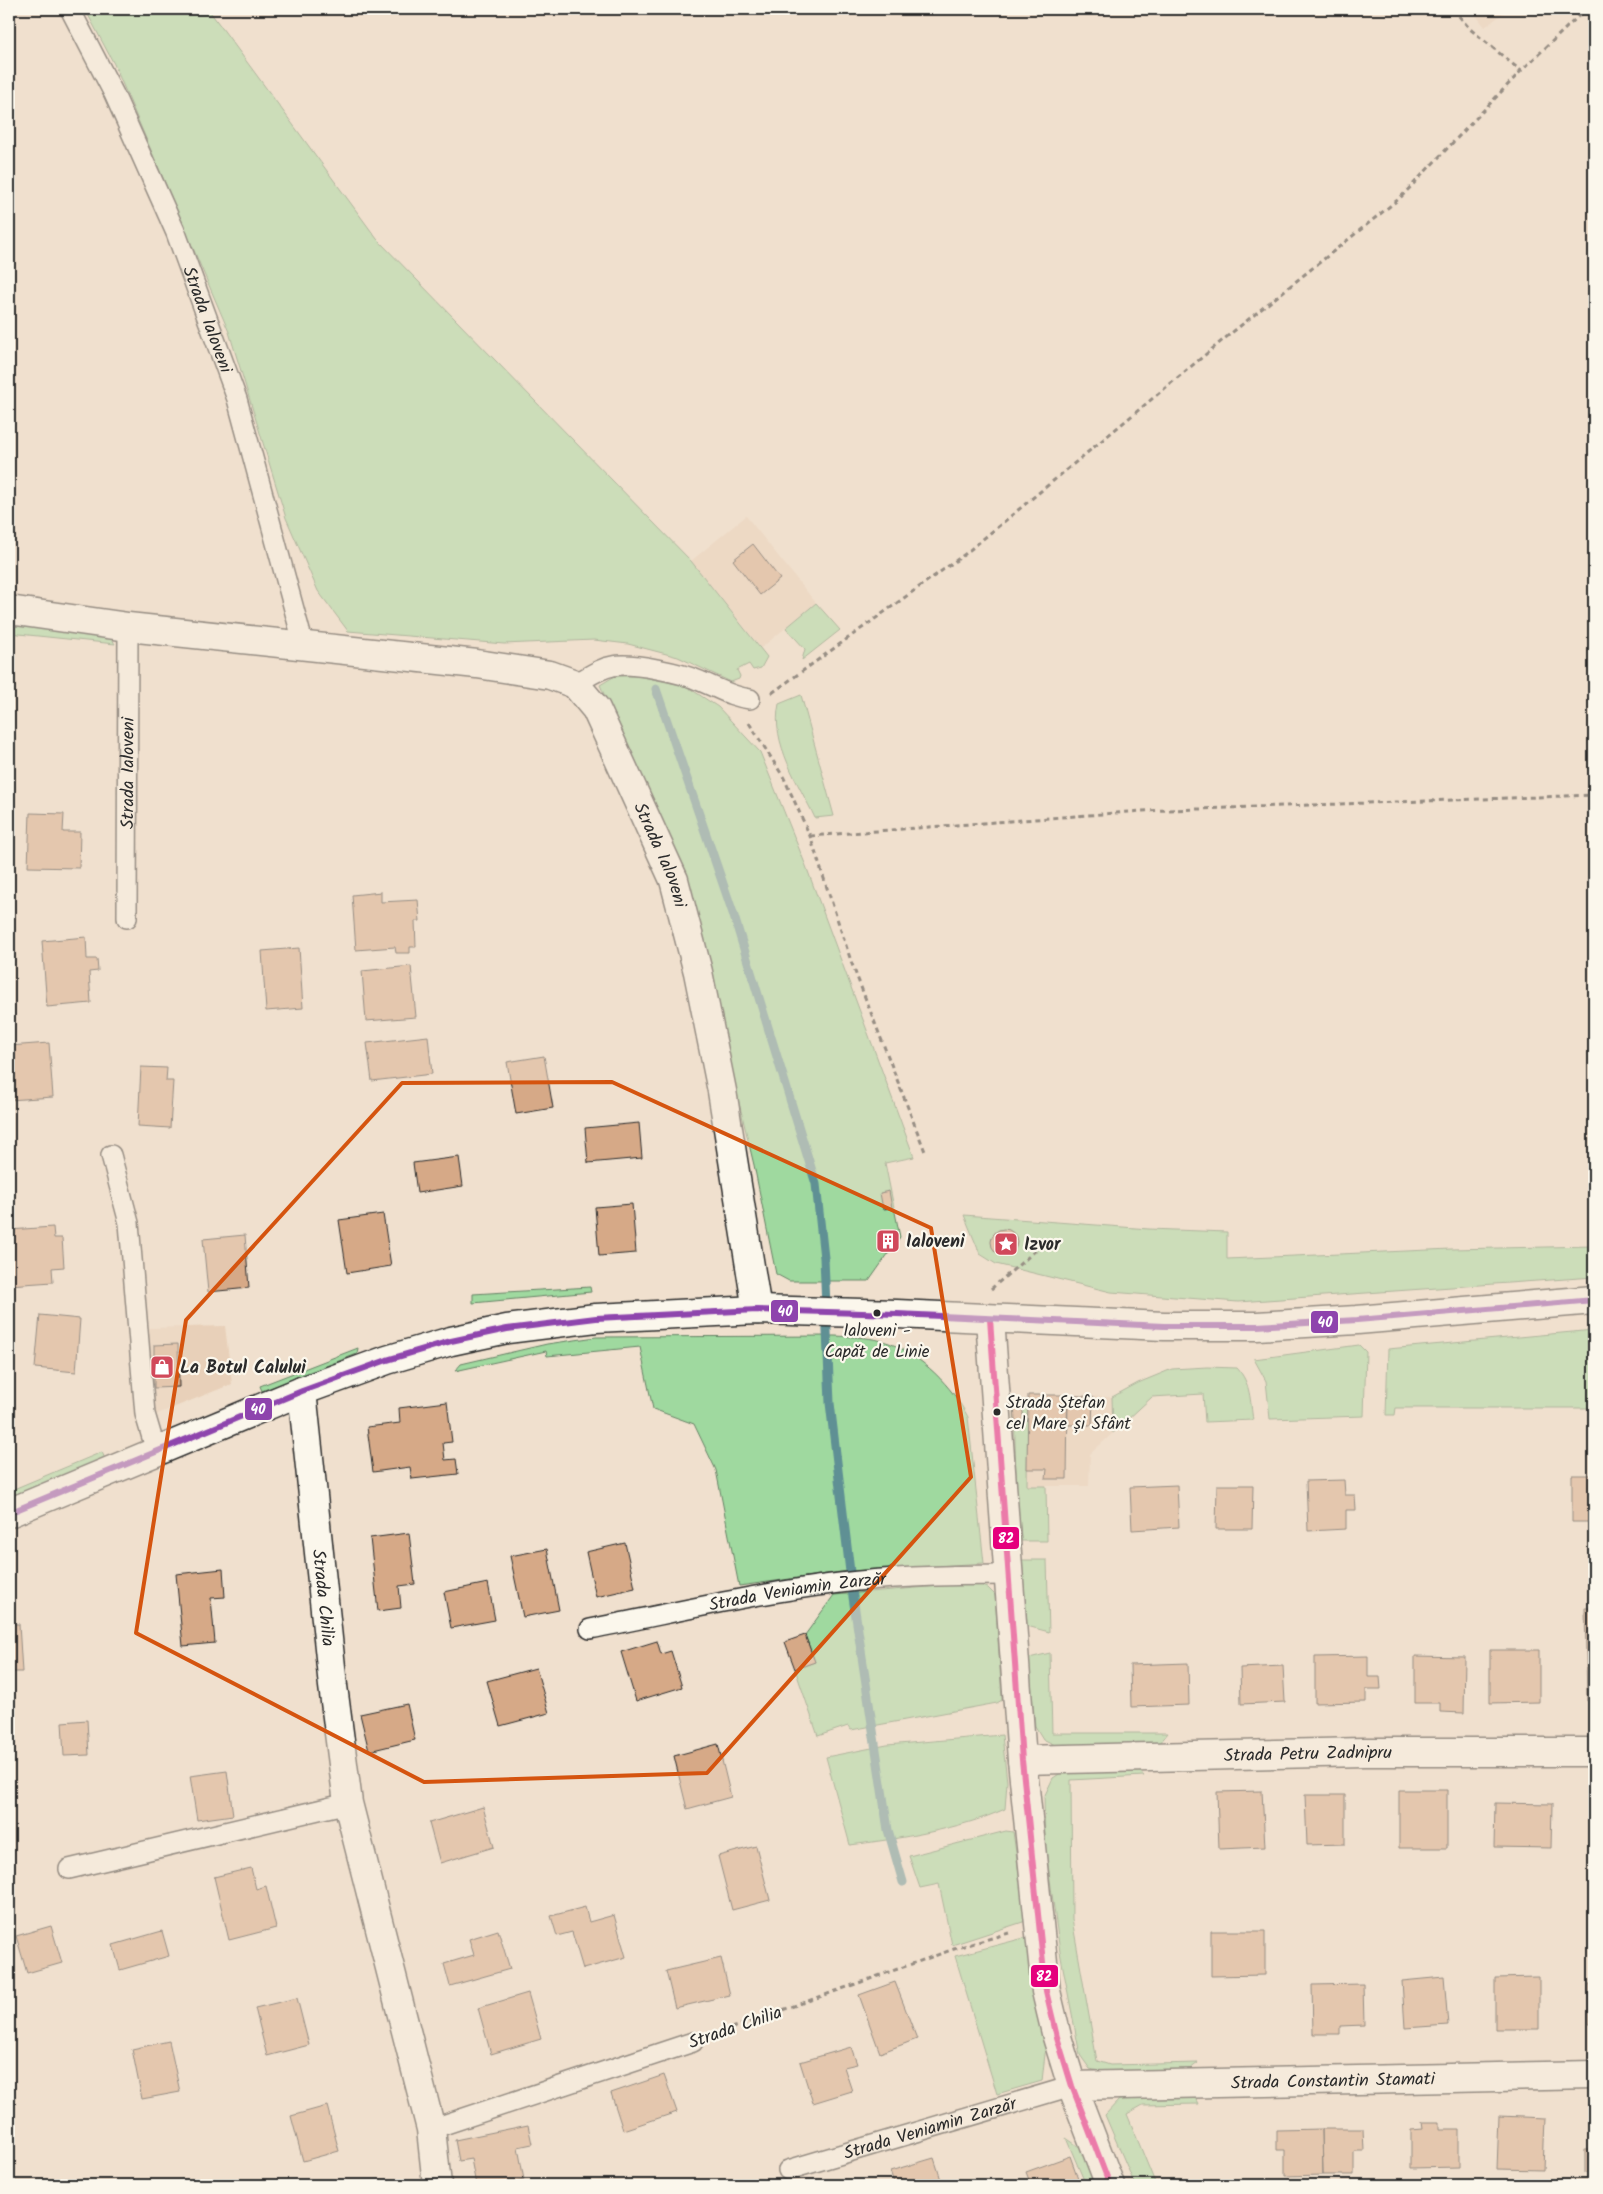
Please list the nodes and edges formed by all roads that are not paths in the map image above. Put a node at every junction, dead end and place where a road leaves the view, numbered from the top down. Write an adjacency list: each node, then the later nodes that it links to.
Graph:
1 (70, 9): 4 (lane, Strada Ialoveni)
2 (9, 610): 3 (street)
3 (128, 627): 4 (street); 7 (lane, Strada Ialoveni)
4 (304, 646): 5 (street)
5 (576, 684): 6 (lane); 10 (street, Strada Ialoveni)
6 (742, 698)
7 (127, 918)
8 (111, 1154): 13 (lane)
9 (1594, 1300): 11 (street)
10 (757, 1310): 11 (street); 12 (street)
11 (990, 1319): 15 (street)
12 (302, 1391): 13 (street); 19 (street, Strada Chilia)
13 (156, 1451): 14 (street)
14 (9, 1513)
15 (1007, 1575): 16 (lane, Strada Veniamin Zarzăr); 18 (street)
16 (590, 1629)
17 (1594, 1752): 18 (street, Strada Petru Zadnipru)
18 (1022, 1760): 23 (street)
19 (348, 1803): 20 (lane); 24 (street, Strada Chilia)
20 (69, 1869)
21 (693, 2042): 24 (lane, Strada Chilia)
22 (1594, 2075): 23 (street, Strada Constantin Stamati)
23 (1072, 2086): 25 (lane, Strada Veniamin Zarzăr); 27 (street)
24 (430, 2130): 26 (street, Strada Chilia)
25 (788, 2170)
26 (437, 2185)
27 (1110, 2185)

